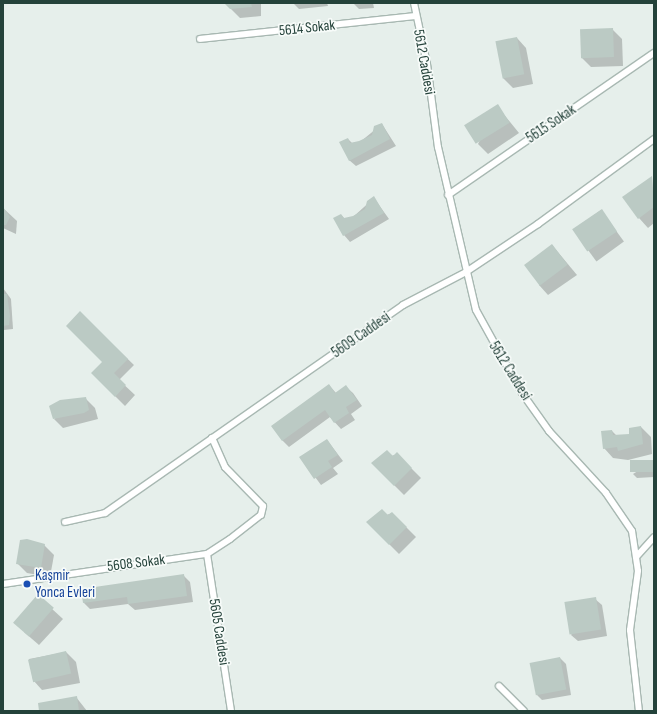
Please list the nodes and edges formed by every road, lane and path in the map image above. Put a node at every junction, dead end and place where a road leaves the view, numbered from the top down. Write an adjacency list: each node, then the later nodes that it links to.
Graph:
1 (414, 3): 2 (street, 5612 Caddesi)
2 (415, 16): 3 (street, 5614 Sokak); 6 (street, 5612 Caddesi)
3 (200, 39)
4 (654, 53): 6 (street, 5615 Sokak)
5 (654, 139): 7 (street, 5609 Caddesi)
6 (448, 194): 7 (street, 5612 Caddesi)
7 (466, 272): 8 (street, 5609 Caddesi); 12 (street, 5612 Caddesi)
8 (212, 438): 9 (street, 5609 Caddesi); 11 (street)
9 (65, 522)
10 (654, 537): 12 (street)
11 (207, 554): 13 (street, 5608 Sokak); 15 (street, 5605 Caddesi)
12 (637, 556): 17 (street, 5612 Caddesi)
13 (3, 584)
14 (499, 686): 16 (street)
15 (231, 711)
16 (524, 711)
17 (639, 711)

